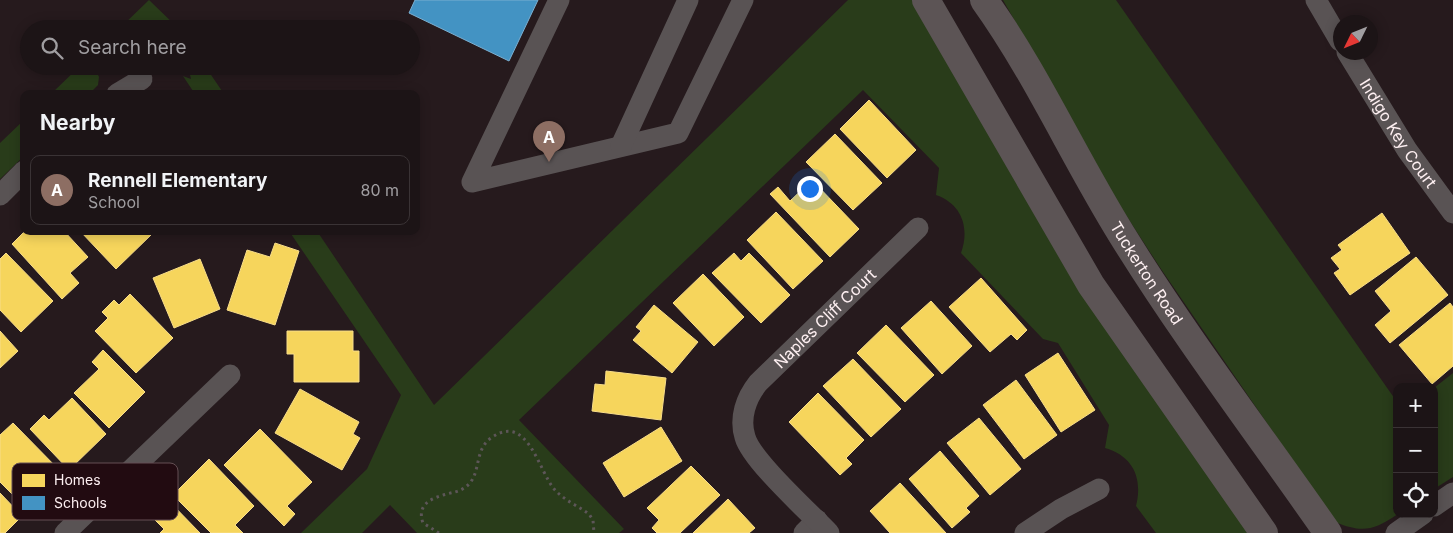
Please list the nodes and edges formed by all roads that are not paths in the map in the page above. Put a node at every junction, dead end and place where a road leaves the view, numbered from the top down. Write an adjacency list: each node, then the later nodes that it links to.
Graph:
1 (560, 0): 11 (street)
2 (688, 0): 11 (street)
3 (743, 0): 11 (street)
4 (926, 0): 26 (main road)
5 (984, 0): 27 (main road, Tuckerton Road)
6 (1316, 0): 7 (street)
7 (1333, 29)
8 (1352, 60): 14 (street, Indigo Key Court)
9 (142, 79): 10 (street)
10 (124, 90)
11 (621, 146)
12 (20, 176): 13 (street)
13 (0, 195)
14 (1453, 213)
15 (918, 228): 23 (street, Naples Cliff Court)
16 (230, 375): 17 (street)
17 (138, 463)
18 (1099, 489): 25 (street)
19 (1453, 493): 20 (street)
20 (1438, 503)
21 (1417, 518): 28 (street)
22 (79, 520): 24 (street)
23 (817, 529)
24 (65, 533)
25 (1025, 533)
26 (1264, 533)
27 (1328, 533)
28 (1396, 533)

